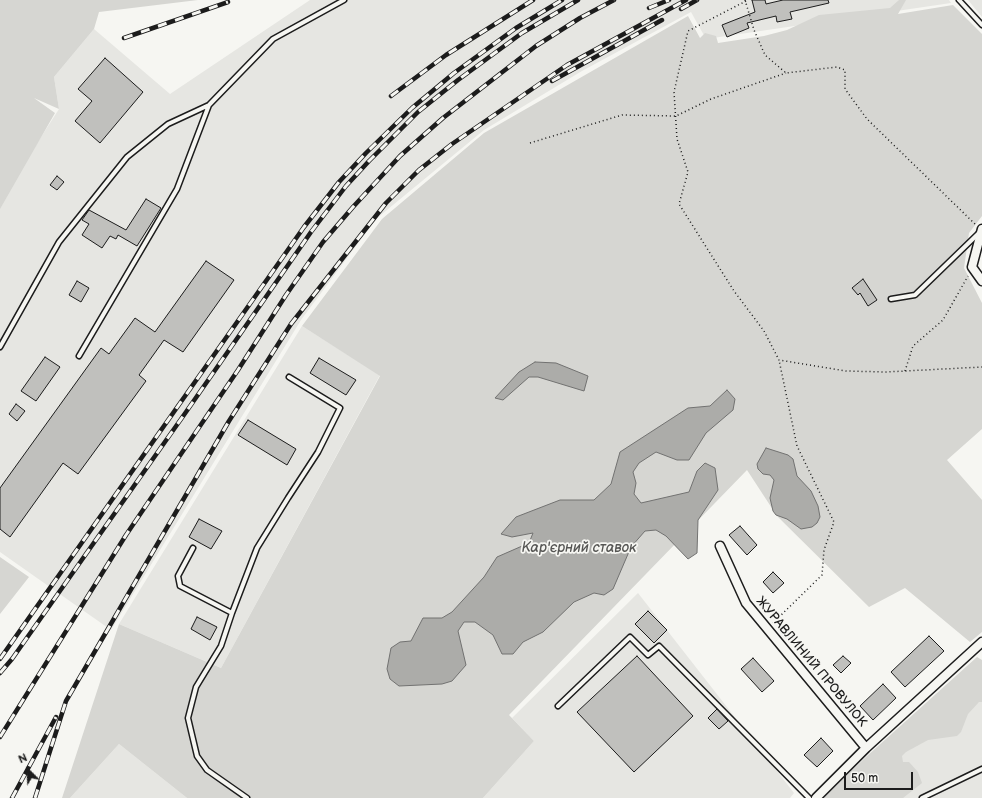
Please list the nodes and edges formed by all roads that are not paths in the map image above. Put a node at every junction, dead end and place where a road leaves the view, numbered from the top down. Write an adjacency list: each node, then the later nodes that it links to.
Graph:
1 (344, 0): 4 (lane)
2 (959, 0): 3 (lane)
3 (982, 25)
4 (209, 105): 8 (lane); 9 (lane)
5 (982, 230): 6 (street); 7 (lane)
6 (982, 281)
7 (890, 299)
8 (0, 347)
9 (79, 356)
10 (289, 377): 13 (lane)
11 (720, 546): 16 (street, ЖУРАВЛИНИЙ ПРОВУЛОК)
12 (193, 548): 13 (lane)
13 (232, 613): 18 (lane)
14 (980, 646): 16 (street)
15 (558, 706): 19 (lane)
16 (866, 748): 20 (street)
17 (982, 769): 21 (lane)
18 (247, 798)
19 (809, 798)
20 (816, 798)
21 (922, 798)

